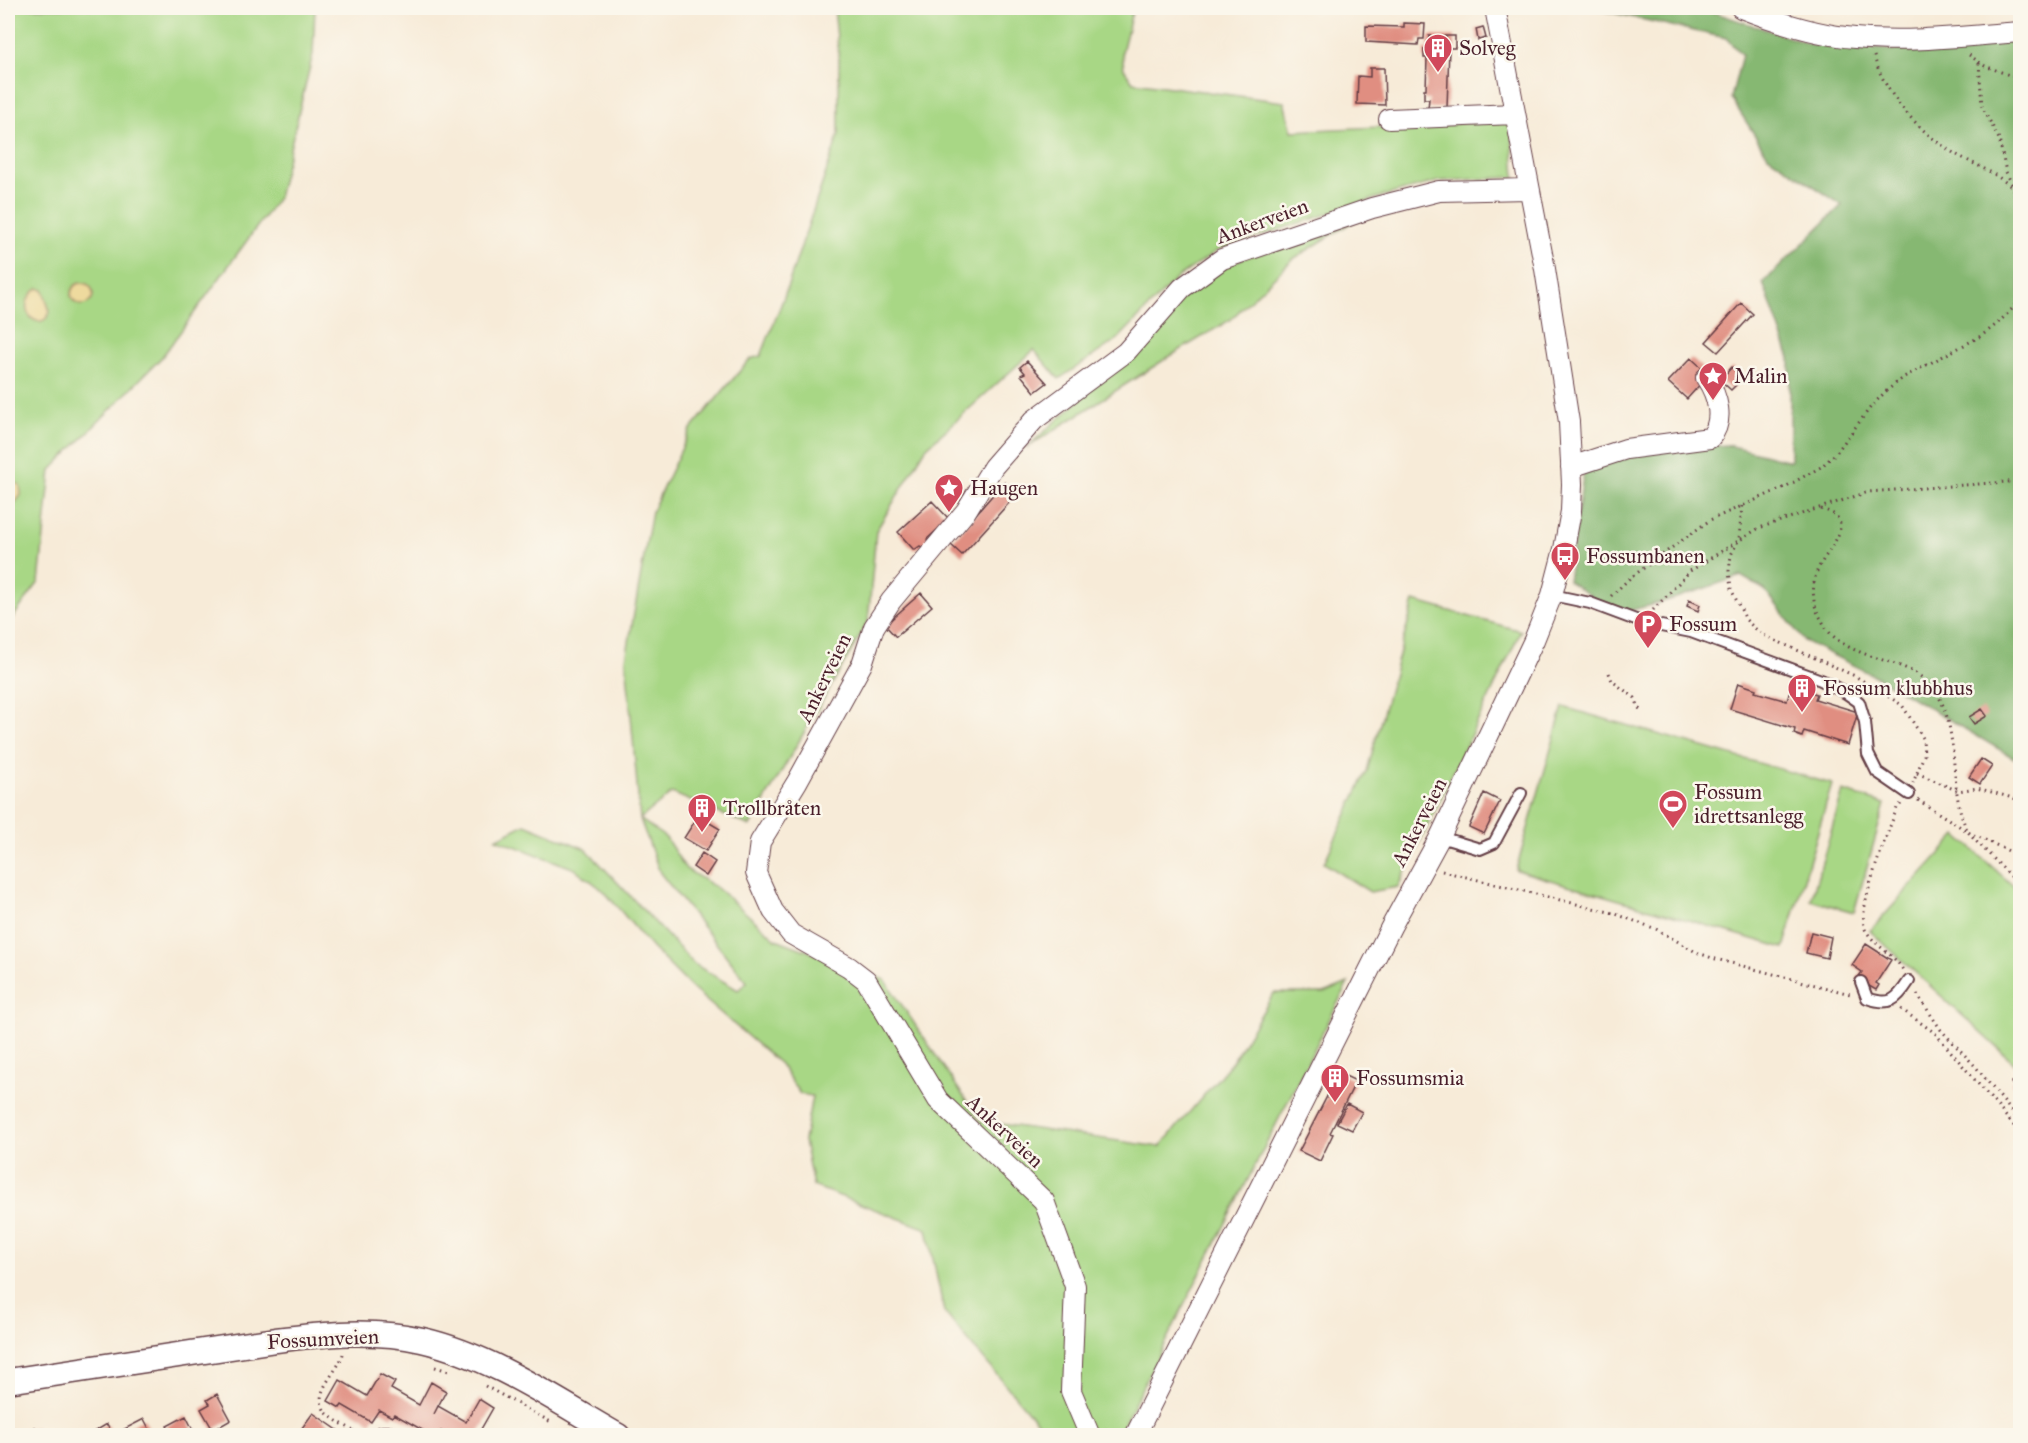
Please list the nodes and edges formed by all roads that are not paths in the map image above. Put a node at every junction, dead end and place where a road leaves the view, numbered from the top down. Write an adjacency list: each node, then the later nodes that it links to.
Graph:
1 (1495, 8): 4 (street, Ankerveien)
2 (1740, 8): 3 (street)
3 (2020, 32)
4 (1515, 114): 5 (street); 6 (street, Ankerveien)
5 (1389, 119)
6 (1528, 189): 8 (street, Ankerveien); 17 (street, Ankerveien)
7 (1706, 378): 8 (street)
8 (1572, 467): 9 (street, Ankerveien)
9 (1552, 595): 11 (lane); 12 (street, Ankerveien)
10 (1521, 793): 12 (lane)
11 (1909, 794)
12 (1440, 837): 18 (street, Ankerveien)
13 (1909, 981): 14 (lane)
14 (1861, 982)
15 (8, 1381): 16 (street, Fossumveien)
16 (618, 1436)
17 (1090, 1436)
18 (1135, 1436)

